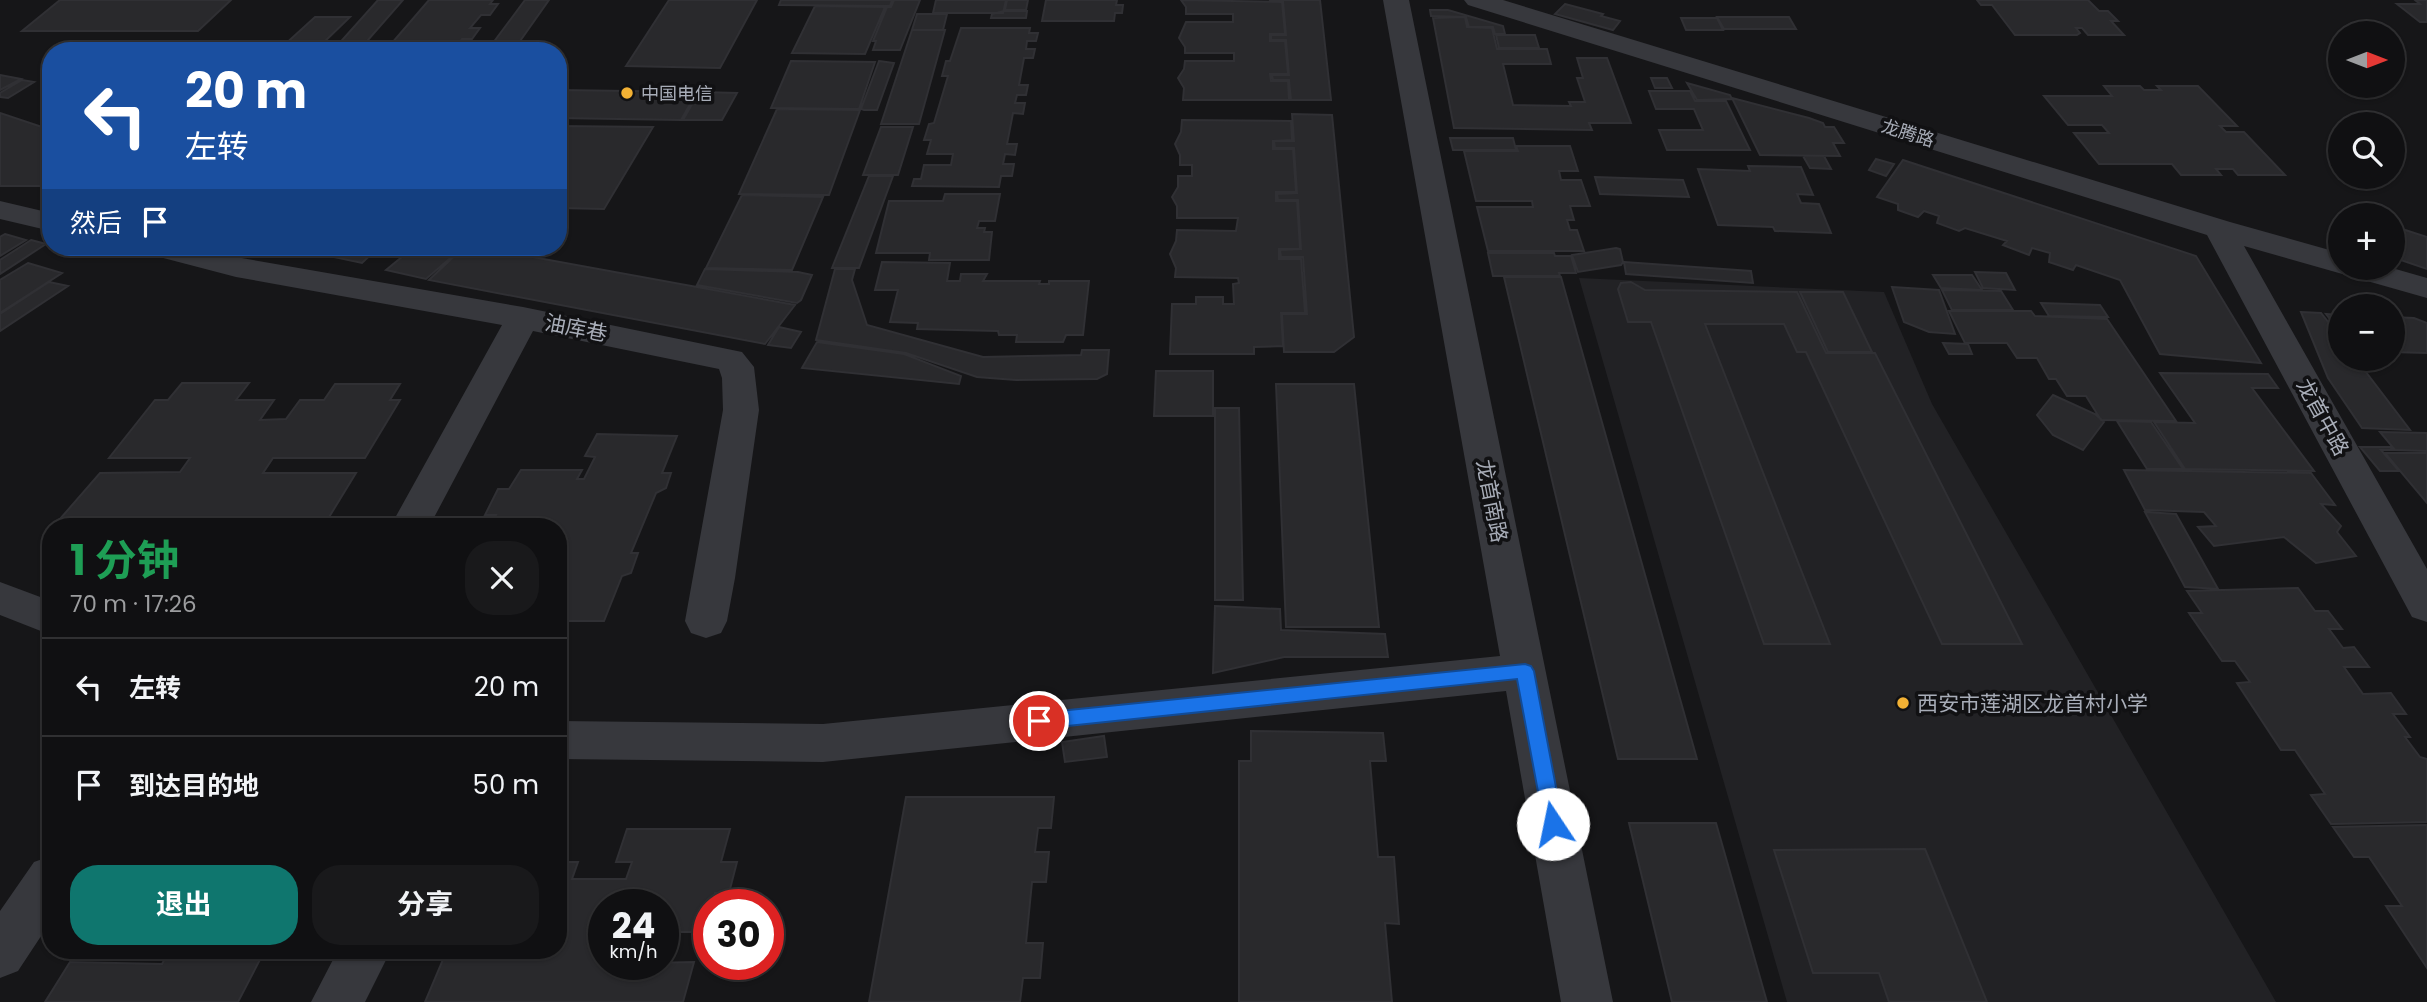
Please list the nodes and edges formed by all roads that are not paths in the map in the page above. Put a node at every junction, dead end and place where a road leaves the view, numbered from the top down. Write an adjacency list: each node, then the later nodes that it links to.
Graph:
1 (1396, 0): 16 (street, 龙首南路)
2 (1477, 0): 5 (street, 龙腾路)
3 (2, 214): 4 (street)
4 (42, 221)
5 (2219, 229): 7 (street, 龙腾路); 13 (street, 龙首中路)
6 (194, 256): 10 (street, 油库巷)
7 (2328, 260)
8 (2399, 280): 9 (street)
9 (2427, 288)
10 (523, 318): 11 (street); 15 (street, 油库巷)
11 (414, 518)
12 (0, 597): 14 (street)
13 (2427, 606)
14 (42, 615)
15 (706, 621)
16 (1525, 671): 17 (street); 22 (street, 龙首南路)
17 (567, 740)
18 (42, 891): 19 (street)
19 (0, 954)
20 (361, 959): 21 (street)
21 (337, 1002)
22 (1587, 1002)

